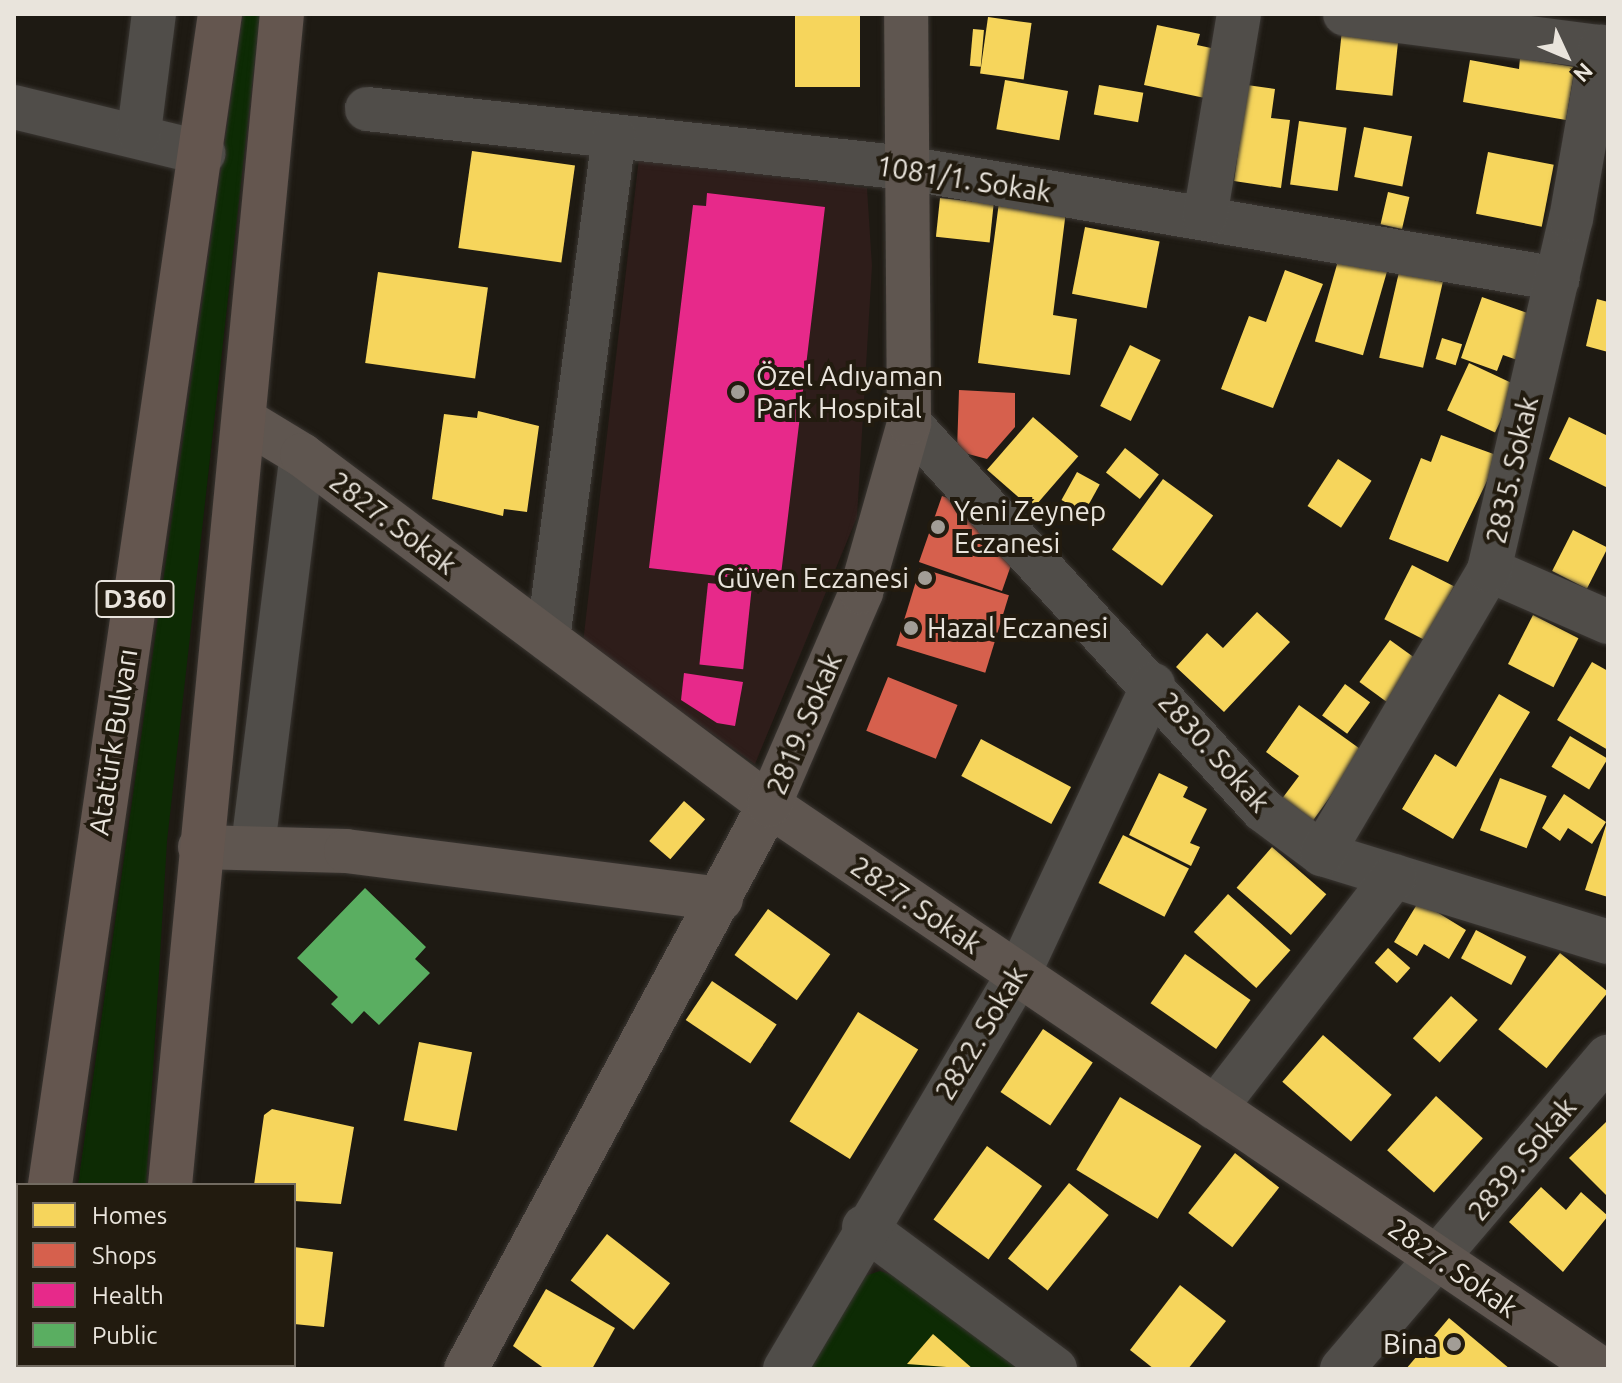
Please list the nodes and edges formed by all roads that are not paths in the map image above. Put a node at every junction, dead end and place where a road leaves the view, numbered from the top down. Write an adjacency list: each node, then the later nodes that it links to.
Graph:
1 (154, 14): 10 (street)
2 (220, 14): 12 (highway, Atatürk Bulvarı / D360)
3 (282, 14): 17 (highway)
4 (906, 14): 13 (main road, 2819. Sokak)
5 (1239, 14): 14 (street)
6 (1345, 14): 7 (street)
7 (1604, 48): 15 (street, 2835. Sokak)
8 (14, 107): 10 (street)
9 (367, 109): 11 (street, 1081/1. Sokak)
10 (139, 132): 12 (street)
11 (614, 136): 13 (street, 1081/1. Sokak); 22 (street)
12 (203, 153): 34 (highway, Atatürk Bulvarı / D360)
13 (906, 168): 14 (street, 1081/1. Sokak); 18 (main road, 2819. Sokak)
14 (1205, 217): 16 (street, 1081/1. Sokak)
15 (1590, 222): 16 (street, 2835. Sokak)
16 (1558, 279): 20 (street, 2835. Sokak)
17 (246, 421): 19 (main road, 2827. Sokak); 26 (highway)
18 (909, 423): 23 (street, 2830. Sokak); 24 (main road, 2819. Sokak)
19 (302, 455): 22 (main road, 2827. Sokak); 25 (street)
20 (1489, 570): 21 (street); 27 (street, 2835. Sokak)
21 (1608, 622)
22 (548, 639): 24 (main road, 2827. Sokak)
23 (1153, 685): 27 (street, 2830. Sokak); 31 (street, 2822. Sokak)
24 (769, 805): 29 (main road, 2819. Sokak); 31 (main road, 2827. Sokak)
25 (253, 846): 26 (main road); 29 (main road)
26 (200, 847): 35 (highway)
27 (1322, 854): 28 (street, 2830. Sokak)
28 (1394, 876): 30 (street, 2830. Sokak); 33 (street)
29 (721, 899): 38 (main road, 2819. Sokak)
30 (1608, 942)
31 (1018, 975): 33 (main road, 2827. Sokak); 36 (street, 2822. Sokak)
32 (1608, 1057): 37 (street, 2839. Sokak)
33 (1215, 1108): 37 (main road, 2827. Sokak)
34 (50, 1183)
35 (170, 1183)
36 (864, 1227): 39 (street, 2822. Sokak); 40 (street)
37 (1440, 1256): 41 (street, 2839. Sokak); 42 (main road, 2827. Sokak)
38 (466, 1369)
39 (785, 1369)
40 (1055, 1369)
41 (1342, 1369)
42 (1601, 1369)

